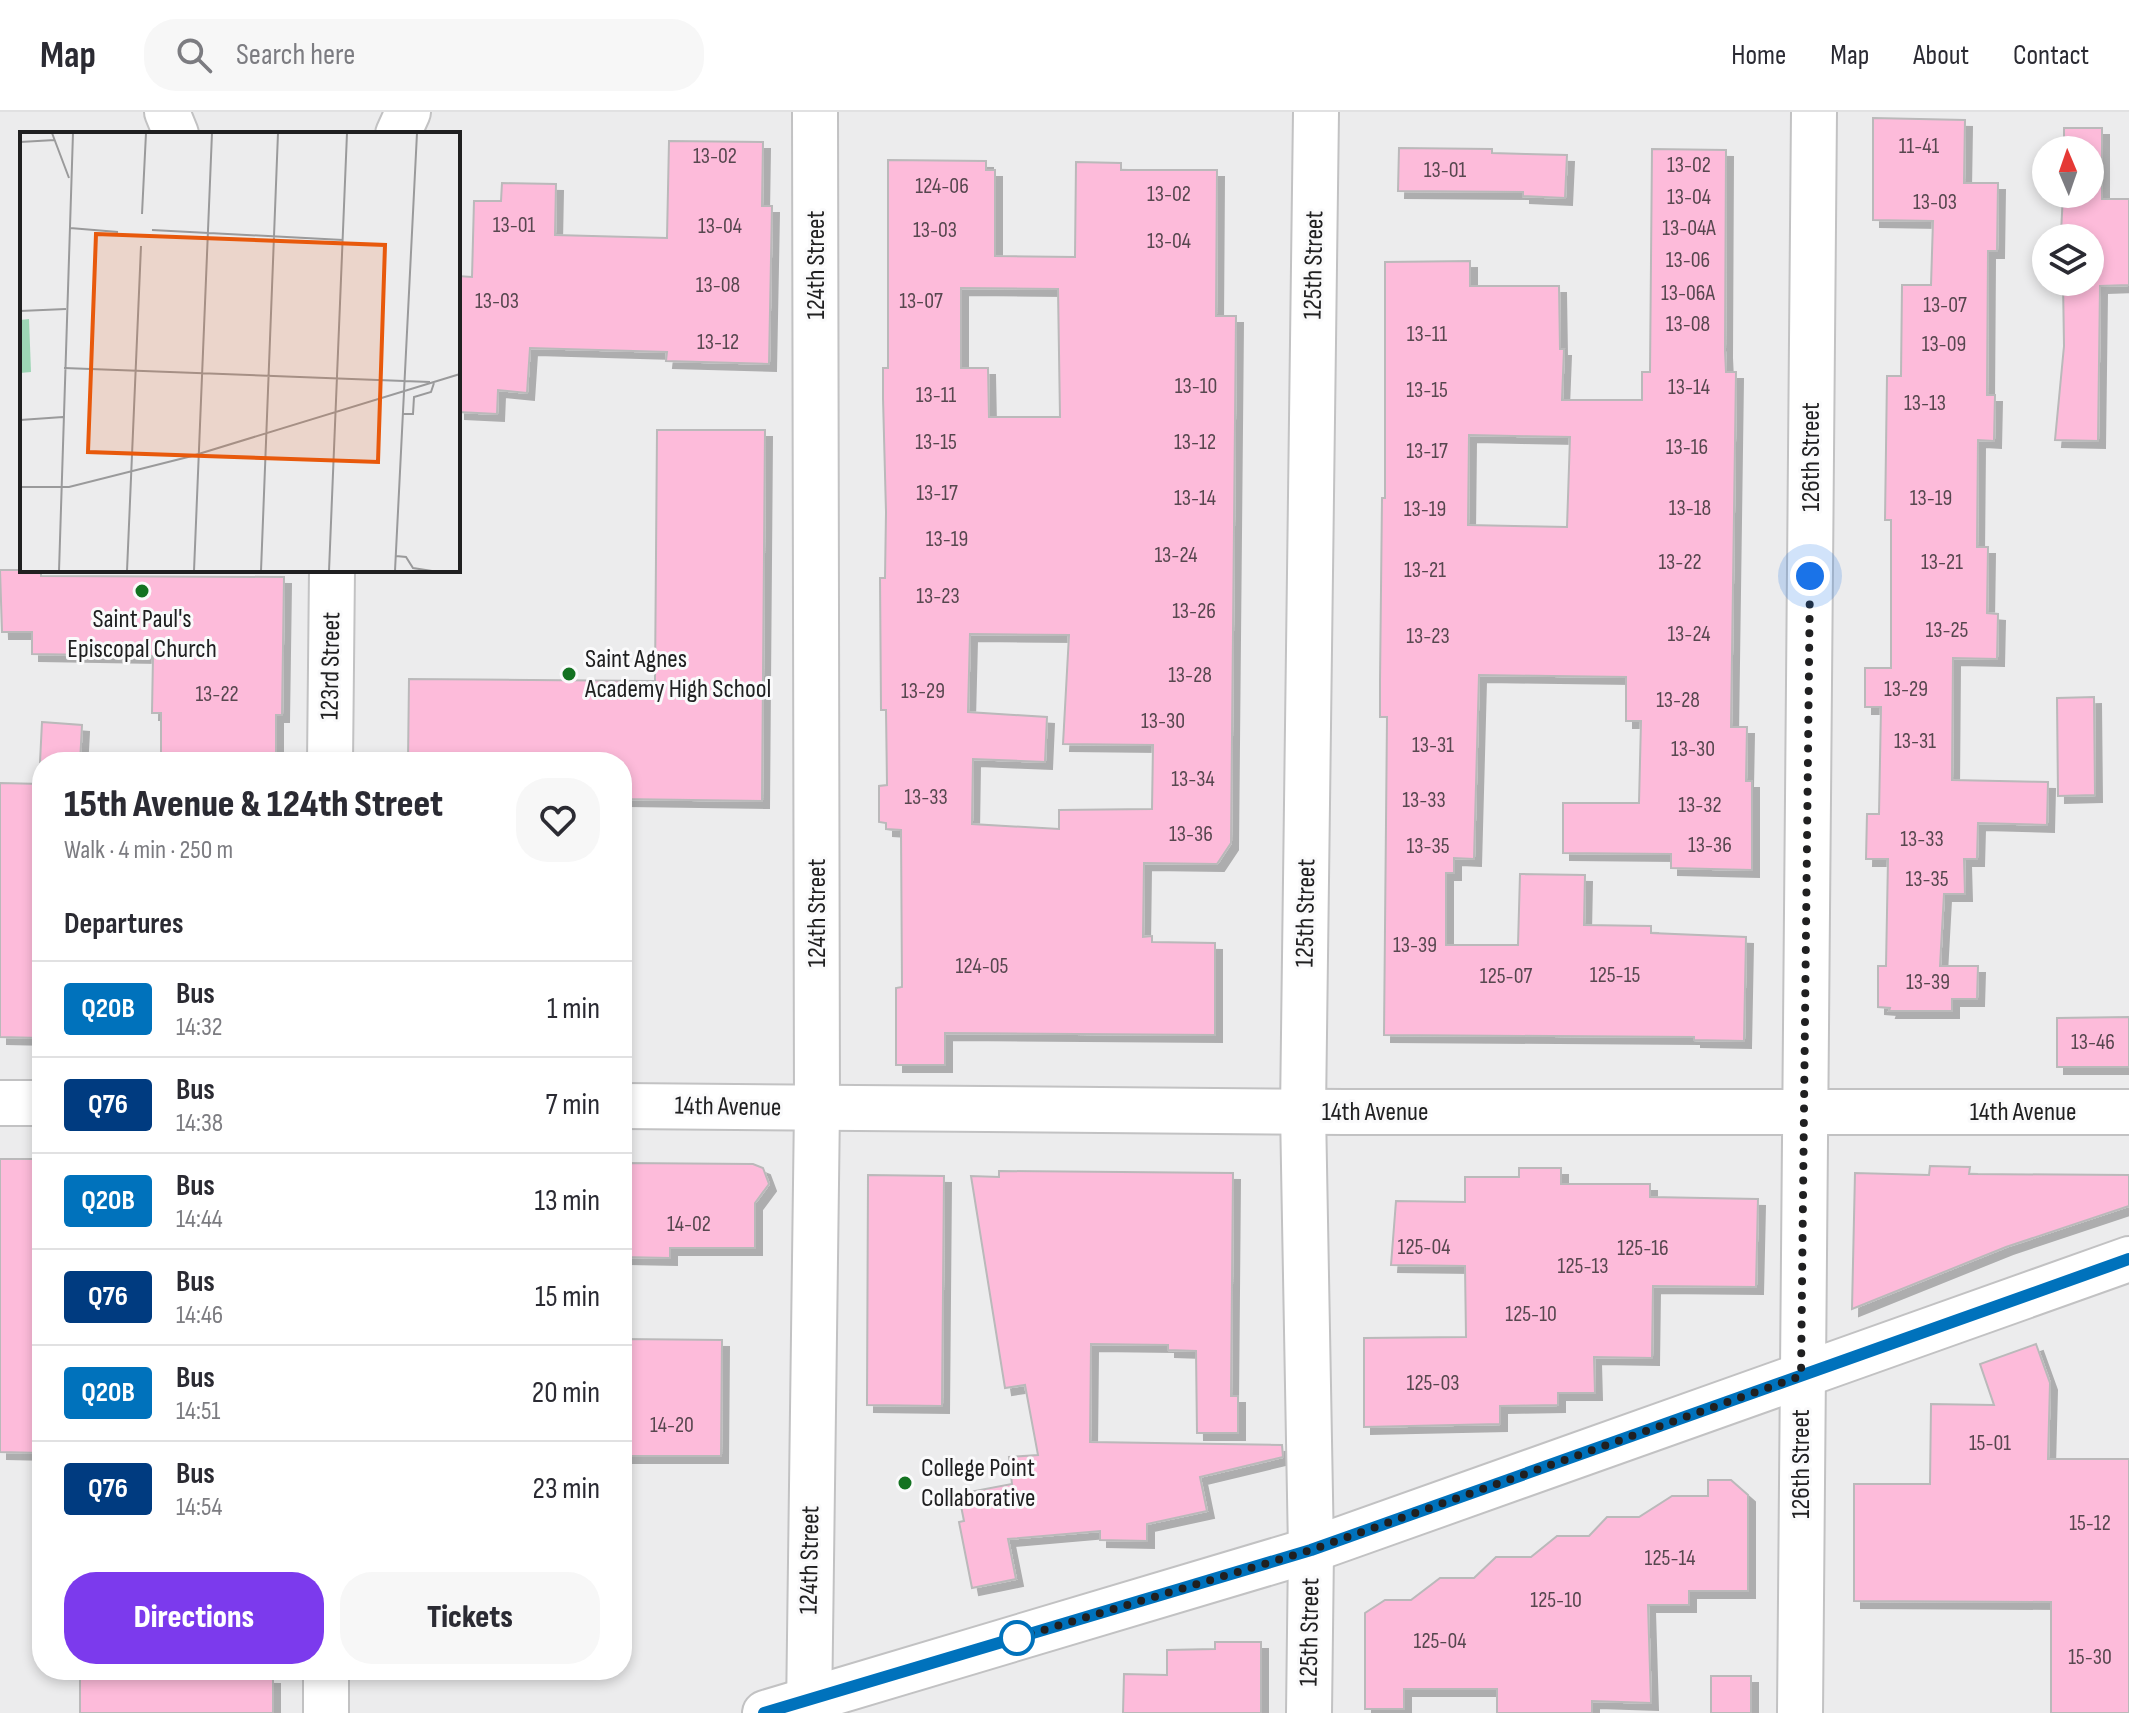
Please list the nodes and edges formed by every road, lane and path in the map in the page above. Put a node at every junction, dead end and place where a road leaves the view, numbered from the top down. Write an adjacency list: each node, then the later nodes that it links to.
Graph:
1 (167, 112): 6 (street)
2 (408, 112): 7 (street)
3 (815, 112): 13 (street, 124th Street)
4 (1316, 112): 14 (street, 125th Street)
5 (1814, 112): 15 (street, 126th Street)
6 (175, 132)
7 (399, 132)
8 (332, 572): 9 (street, 123rd Street)
9 (330, 752)
10 (0, 1103): 11 (street)
11 (32, 1103)
12 (632, 1106): 13 (street, 14th Avenue)
13 (817, 1108): 14 (street, 14th Avenue); 21 (street, 124th Street)
14 (1303, 1111): 15 (street, 14th Avenue); 19 (street, 125th Street)
15 (1806, 1112): 16 (street, 14th Avenue); 18 (street, 126th Street)
16 (2129, 1112)
17 (2129, 1259): 18 (street)
18 (1801, 1376): 19 (street); 25 (street, 126th Street)
19 (1311, 1550): 21 (street); 24 (street, 125th Street)
20 (326, 1680): 22 (street)
21 (809, 1706): 23 (street)
22 (326, 1713)
23 (765, 1713)
24 (1309, 1713)
25 (1800, 1713)

